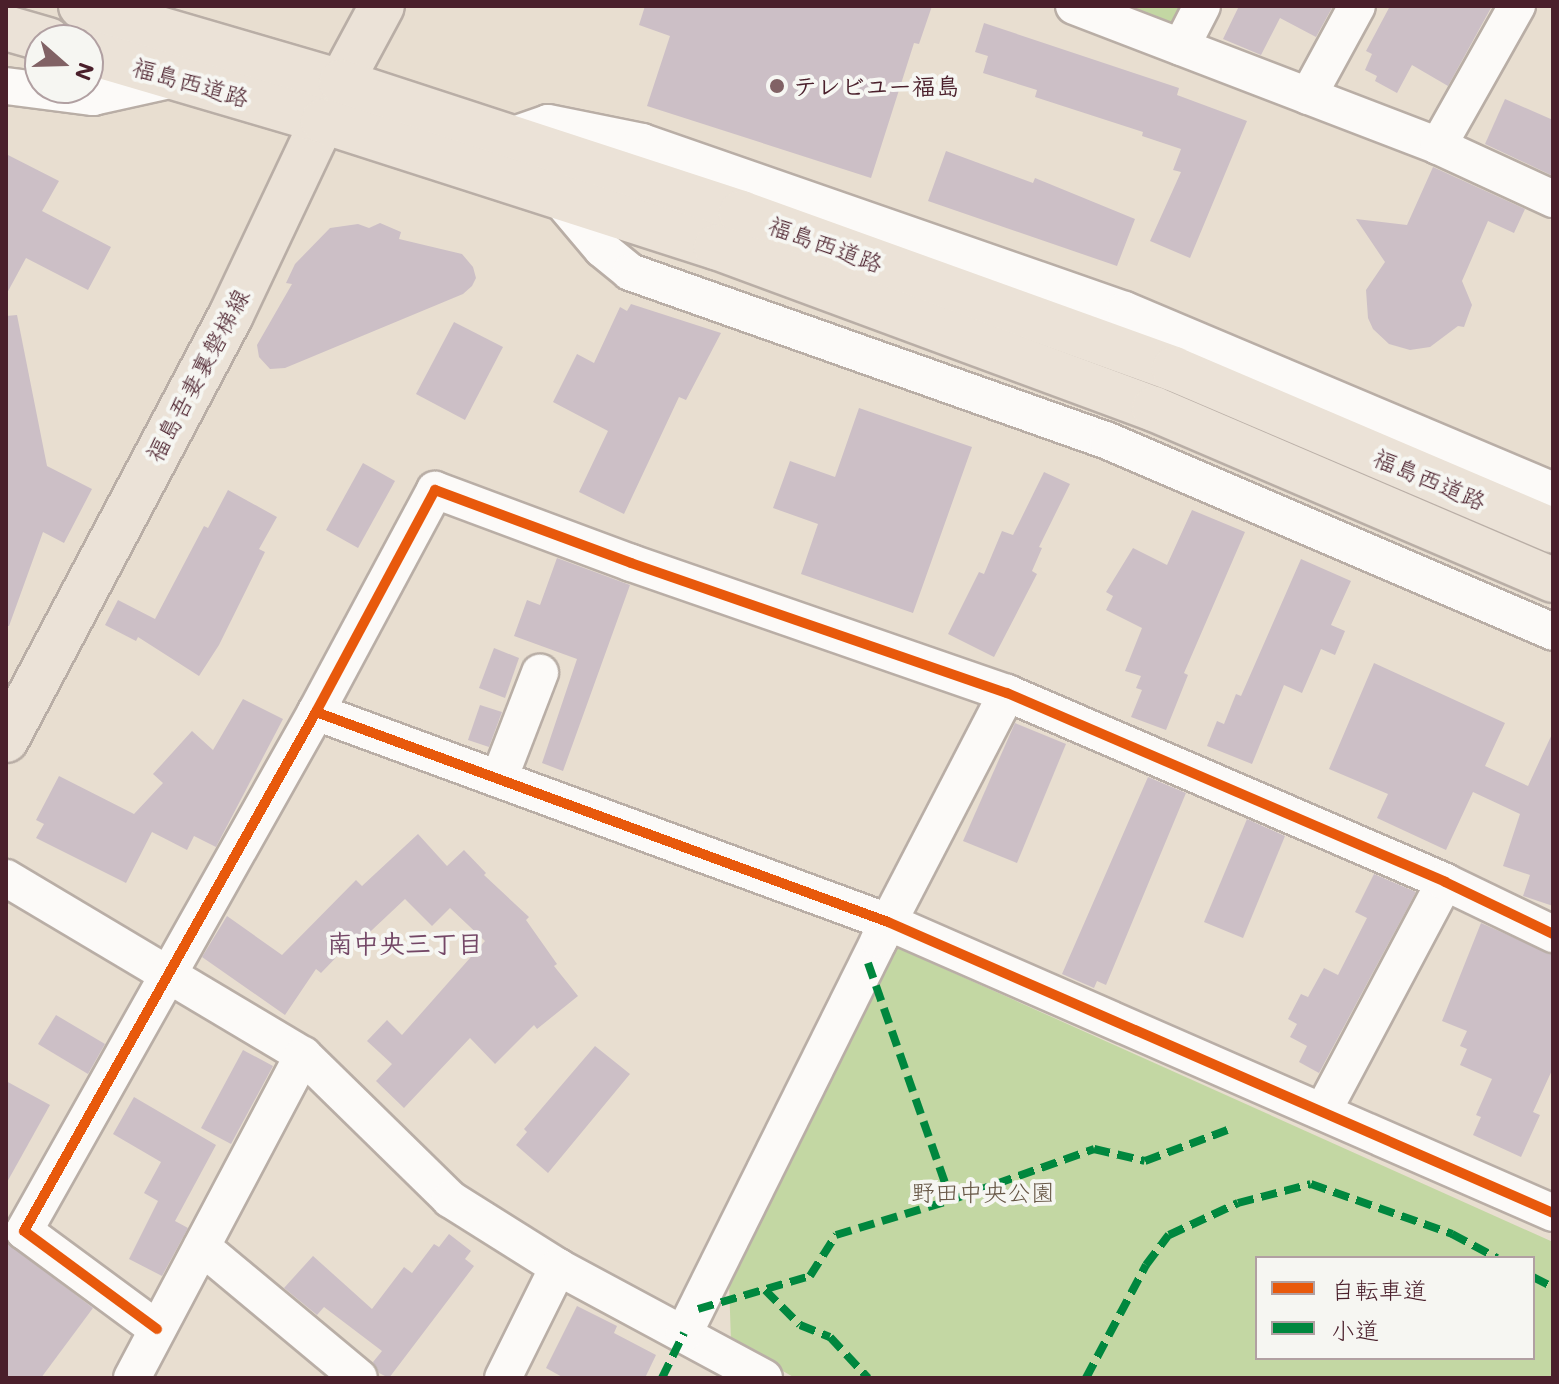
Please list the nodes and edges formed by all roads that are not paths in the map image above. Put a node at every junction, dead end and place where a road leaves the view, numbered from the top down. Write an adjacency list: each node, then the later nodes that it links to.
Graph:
1 (81, 6): 12 (main road, 福島西道路)
2 (382, 6): 12 (main road, 福島吾妻裏磐梯線)
3 (1074, 6): 7 (street)
4 (1202, 6): 7 (street)
5 (1357, 6): 11 (street)
6 (1517, 6): 14 (street)
7 (1181, 47): 11 (street)
8 (104, 57): 9 (main road, 福島西道路)
9 (179, 78): 10 (street); 12 (main road, 福島西道路)
10 (6, 86)
11 (1308, 96): 14 (street)
12 (332, 101): 13 (main road, 福島西道路); 15 (main road, 福島西道路); 24 (main road, 福島吾妻裏磐梯線)
13 (508, 137): 17 (street); 18 (main road, 福島西道路)
14 (1438, 146): 16 (street)
15 (558, 197): 19 (main road, 福島西道路); 20 (street)
16 (1553, 199)
17 (1553, 491)
18 (1553, 531)
19 (1553, 580)
20 (1553, 632)
21 (540, 673): 25 (street)
22 (1007, 693): 23 (street); 27 (street); 28 (street)
23 (316, 712): 25 (street); 30 (street)
24 (6, 740)
25 (499, 779): 28 (street)
26 (6, 878): 30 (street)
27 (1445, 882): 29 (street); 32 (street)
28 (888, 922): 32 (street); 37 (street)
29 (1553, 934)
30 (168, 975): 31 (street); 36 (street)
31 (303, 1055): 34 (street); 35 (street)
32 (1323, 1111): 33 (street)
33 (1553, 1213)
34 (202, 1247): 36 (street); 39 (street)
35 (558, 1267): 37 (street); 40 (street)
36 (157, 1329): 38 (street)
37 (684, 1333): 41 (street)
38 (132, 1378)
39 (359, 1378)
40 (503, 1378)
41 (764, 1378)

